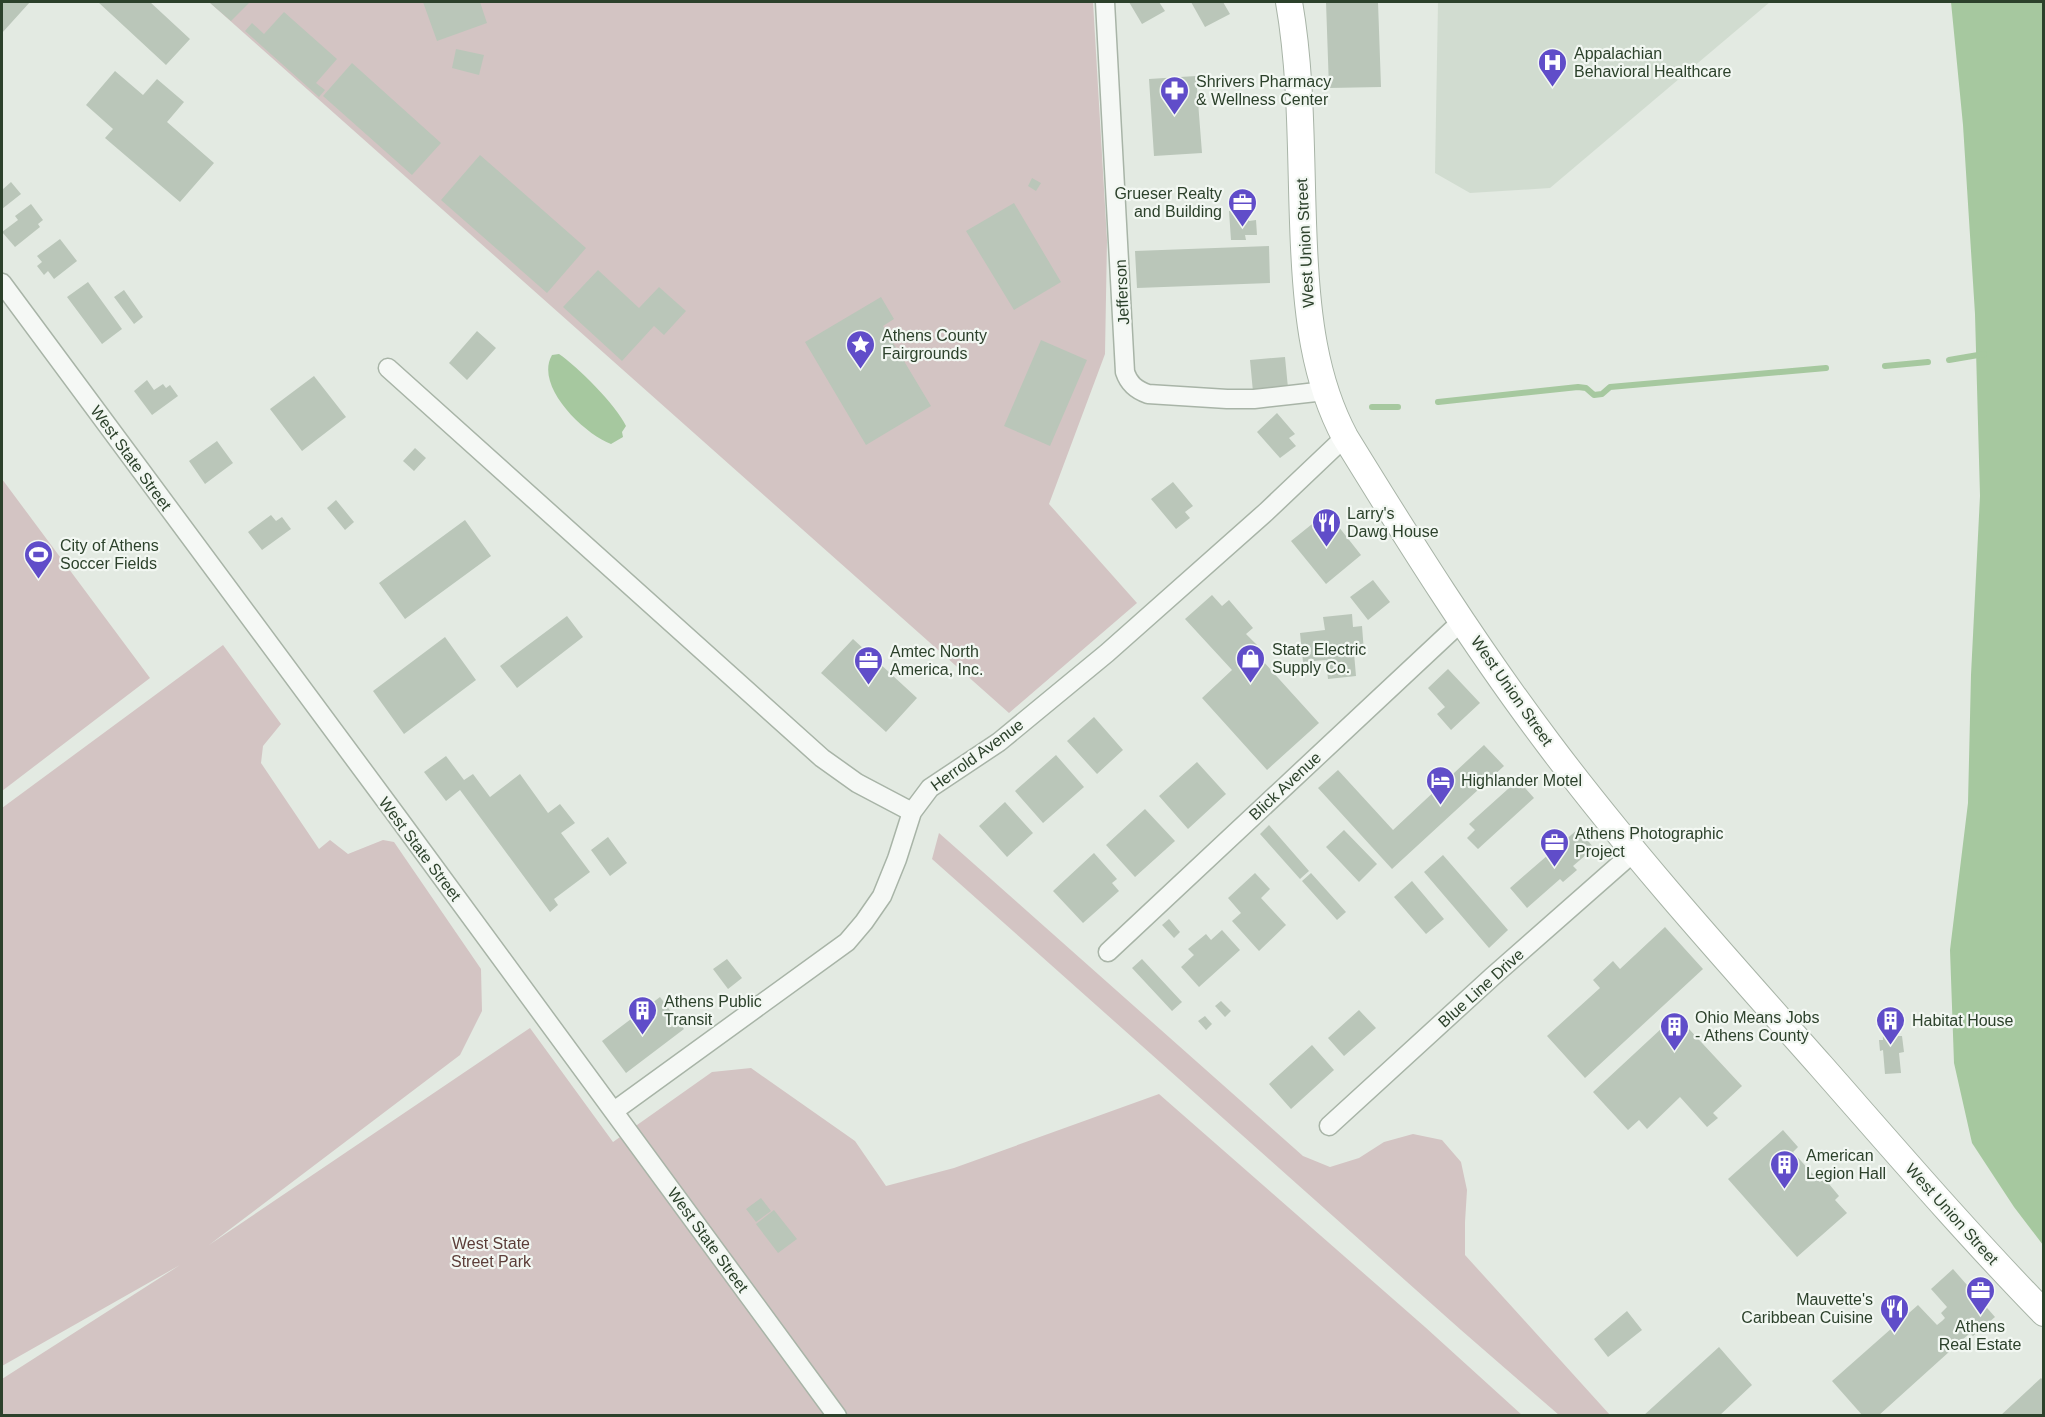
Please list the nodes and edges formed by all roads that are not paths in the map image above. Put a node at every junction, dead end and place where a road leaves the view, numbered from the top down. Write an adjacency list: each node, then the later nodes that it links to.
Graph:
1 (1104, 2): 5 (street, Jefferson)
2 (1289, 2): 5 (main road, West Union Street)
3 (2, 283): 11 (street, West State Street)
4 (388, 368): 8 (street)
5 (1325, 391): 6 (main road, West Union Street)
6 (1345, 438): 7 (main road, West Union Street); 8 (street, Herrold Avenue)
7 (1462, 621): 9 (main road, West Union Street); 10 (street, Blick Avenue)
8 (912, 813): 11 (street, Herrold Avenue)
9 (1635, 851): 12 (street, Blue Line Drive); 13 (main road, West Union Street)
10 (1108, 952)
11 (614, 1111): 14 (street, West State Street)
12 (1329, 1126)
13 (2043, 1313)
14 (837, 1416)

